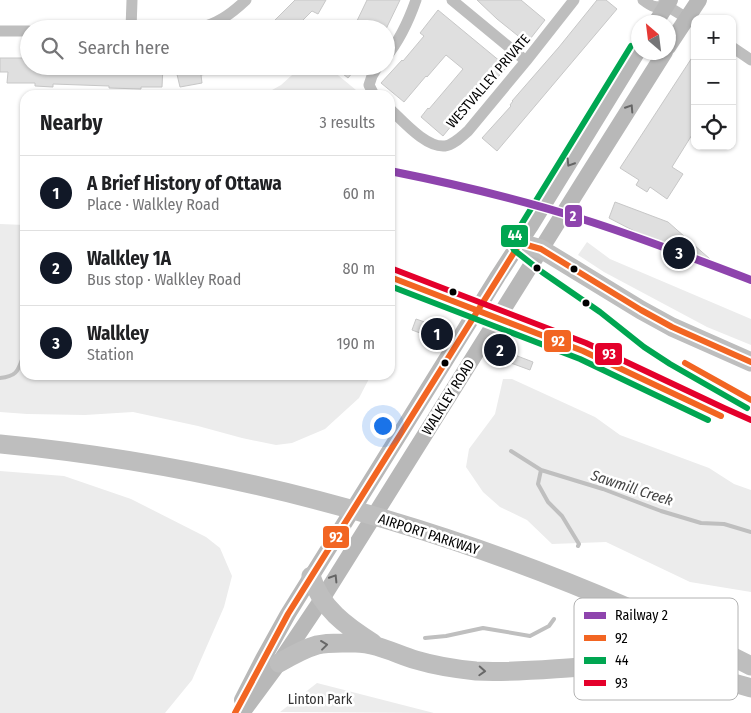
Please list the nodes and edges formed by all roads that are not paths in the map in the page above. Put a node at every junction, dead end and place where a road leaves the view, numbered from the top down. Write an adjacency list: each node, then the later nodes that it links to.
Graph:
1 (132, 0): 11 (street)
2 (246, 0): 12 (street)
3 (416, 0): 17 (street)
4 (452, 0): 22 (street)
5 (574, 0): 22 (street, WESTVALLEY PRIVATE)
6 (643, 0): 8 (street)
7 (699, 0): 10 (main road)
8 (667, 2): 9 (main road); 13 (street)
9 (660, 15)
10 (693, 15)
11 (131, 20)
12 (219, 20)
13 (691, 21): 16 (main road)
14 (0, 31): 15 (street)
15 (20, 31)
16 (676, 38)
17 (395, 45)
18 (736, 50): 21 (street)
19 (633, 60): 26 (main road, WALKLEY ROAD, one-way to 26)
20 (660, 60): 27 (main road, WALKLEY ROAD, one-way to 20)
21 (751, 60)
22 (526, 61): 25 (street, WESTVALLEY PRIVATE)
23 (373, 75): 24 (street)
24 (372, 90)
25 (395, 114)
26 (520, 243): 27 (highway); 30 (main road, WALKLEY ROAD)
27 (539, 253): 28 (highway); 32 (main road, WALKLEY ROAD, one-way to 27)
28 (751, 362)
29 (0, 444): 31 (highway, AIRPORT PARKWAY)
30 (311, 576): 32 (highway); 40 (main road, WALKLEY ROAD)
31 (606, 598)
32 (322, 599): 33 (highway); 35 (main road, WALKLEY ROAD)
33 (381, 647): 35 (highway, one-way to 33); 37 (highway, one-way to 37)
34 (738, 659): 36 (highway, AIRPORT PARKWAY)
35 (279, 663): 41 (main road, WALKLEY ROAD)
36 (751, 666)
37 (574, 668)
38 (738, 684): 39 (highway, one-way to 39)
39 (751, 688)
40 (235, 713)
41 (242, 713)

